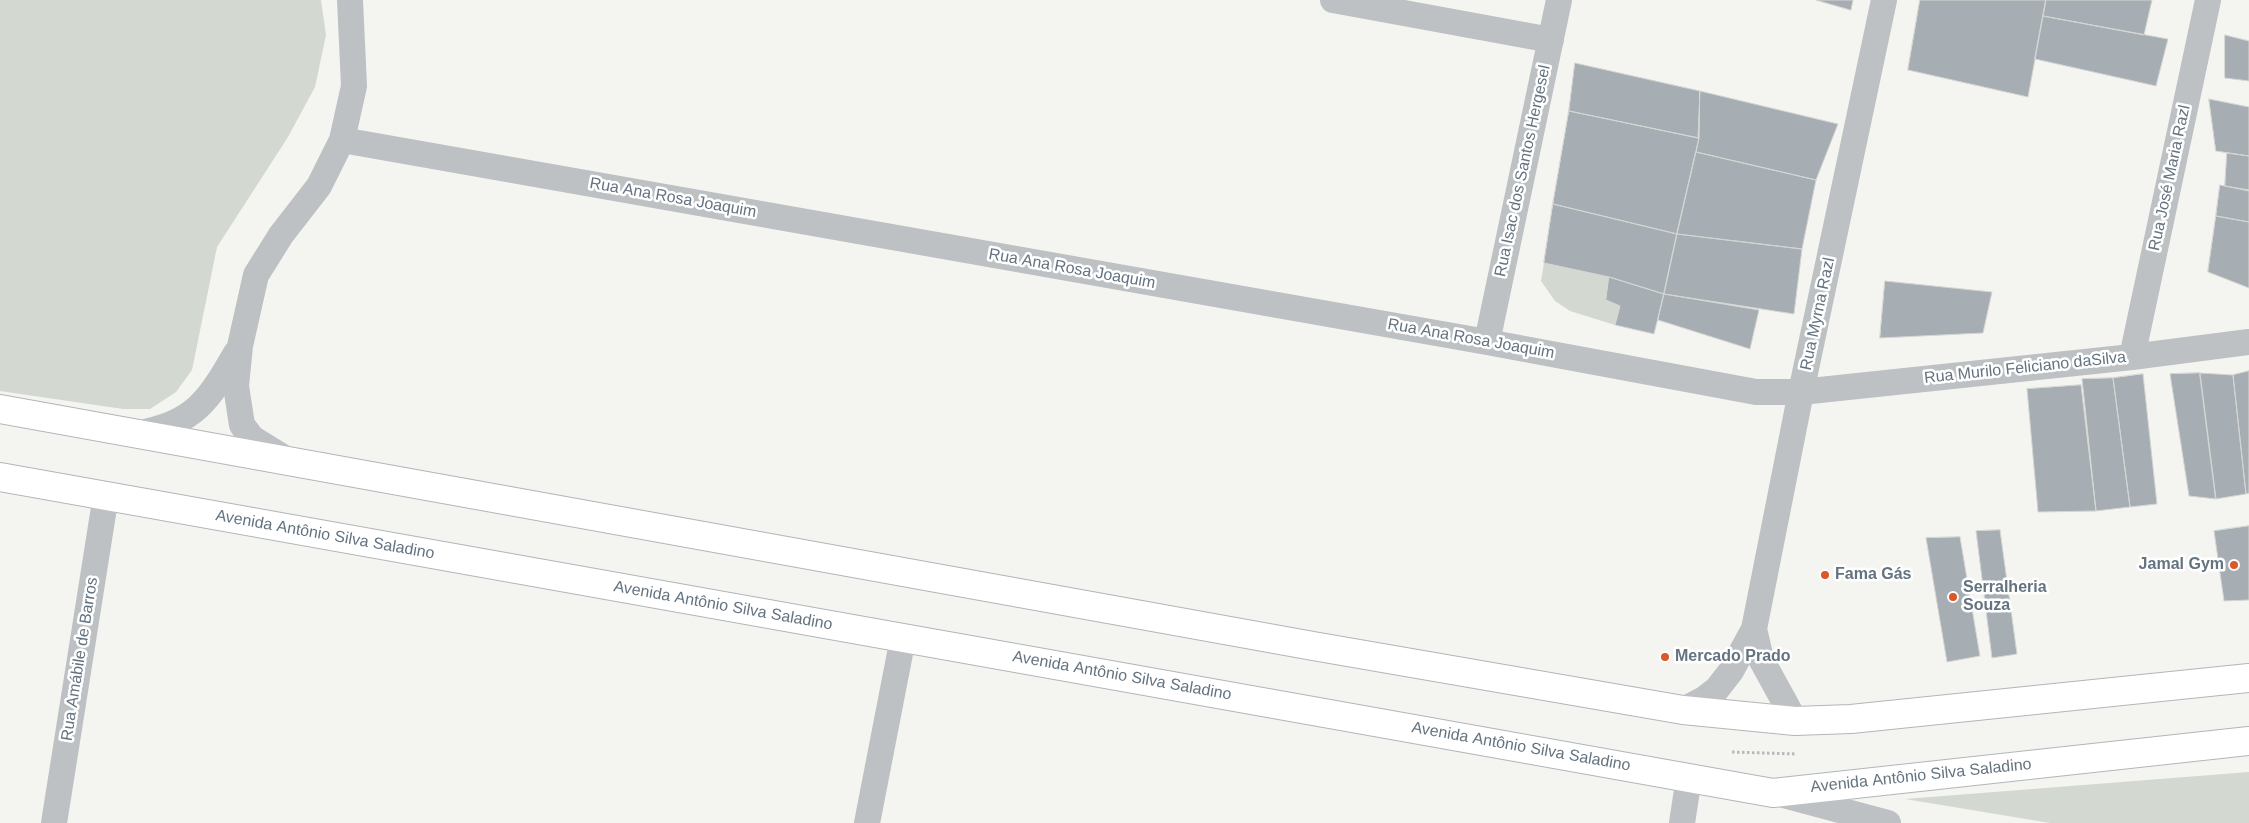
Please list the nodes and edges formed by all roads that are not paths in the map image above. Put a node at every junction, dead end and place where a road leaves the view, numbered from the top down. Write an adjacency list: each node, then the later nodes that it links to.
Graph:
1 (350, 0): 7 (street)
2 (1333, 0): 6 (street)
3 (1559, 0): 6 (street, Rua Isac dos Santos Hergesel)
4 (1884, 0): 12 (street, Rua Myrna Razl)
5 (2208, 0): 11 (street, Rua José Maria Razl)
6 (1551, 40): 8 (street, Rua Isac dos Santos Hergesel)
7 (342, 140): 8 (street, Rua Ana Rosa Joaquim); 10 (street)
8 (1487, 342): 12 (street, Rua Ana Rosa Joaquim)
9 (2249, 342): 11 (street, Rua Murilo Feliciano daSilva)
10 (240, 346): 14 (street); 15 (street)
11 (2132, 357): 12 (street, Rua Murilo Feliciano daSilva)
12 (1801, 392): 18 (street, Rua Myrna Razl)
13 (0, 410): 14 (main road)
14 (138, 433): 15 (main road)
15 (286, 459): 21 (main road)
16 (0, 477): 17 (main road, Avenida Antônio Silva Saladino)
17 (106, 496): 19 (main road, Avenida Antônio Silva Saladino); 26 (street, Rua Amábile de Barros)
18 (1754, 629): 21 (street, Rua Myrna Razl); 22 (street, Rua Myrna Razl)
19 (903, 638): 24 (main road, Avenida Antônio Silva Saladino); 27 (street)
20 (2249, 678): 22 (main road)
21 (1683, 710): 22 (main road)
22 (1795, 721)
23 (2249, 741): 25 (main road, Avenida Antônio Silva Saladino)
24 (1689, 777): 25 (main road, Avenida Antônio Silva Saladino); 28 (street)
25 (1772, 793): 29 (street)
26 (54, 823)
27 (867, 823)
28 (1682, 823)
29 (1888, 823)

